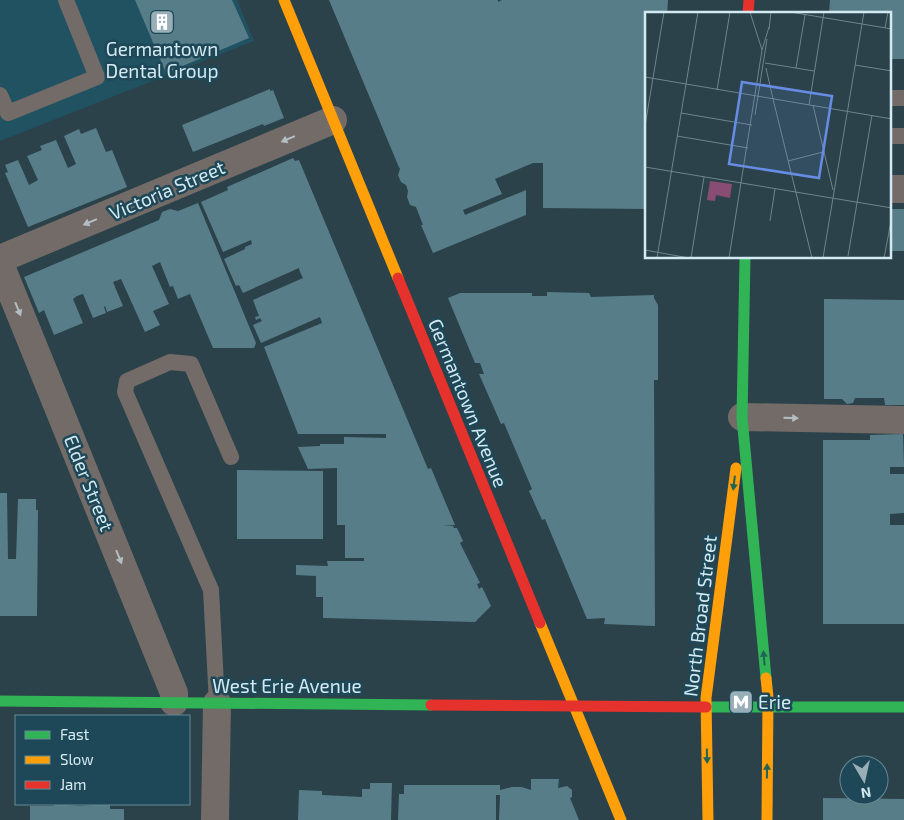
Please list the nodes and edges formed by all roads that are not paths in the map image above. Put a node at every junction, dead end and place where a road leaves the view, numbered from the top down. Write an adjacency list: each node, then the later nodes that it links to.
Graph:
1 (66, 0): 3 (lane)
2 (284, 0): 4 (main road, Germantown Avenue)
3 (0, 95)
4 (333, 120): 5 (street, Victoria Street, one-way to 5); 14 (main road, Germantown Avenue)
5 (0, 259)
6 (745, 259): 8 (main road, North Broad Street)
7 (0, 264): 12 (street, Elder Street, one-way to 12)
8 (742, 417): 9 (street, one-way to 9); 15 (main road, North Broad Street, one-way to 8); 16 (main road, North Broad Street, one-way to 16)
9 (904, 420)
10 (232, 457): 13 (lane)
11 (0, 701): 12 (main road, West Erie Avenue)
12 (174, 702): 13 (main road, West Erie Avenue)
13 (217, 703): 14 (main road, West Erie Avenue); 18 (street)
14 (574, 706): 16 (main road, West Erie Avenue); 19 (main road, Germantown Avenue)
15 (768, 706): 16 (main road, West Erie Avenue); 17 (main road, West Erie Avenue); 21 (main road, North Broad Street, one-way to 15)
16 (706, 707): 20 (main road, North Broad Street, one-way to 20)
17 (904, 707)
18 (216, 820)
19 (621, 820)
20 (708, 820)
21 (767, 820)

